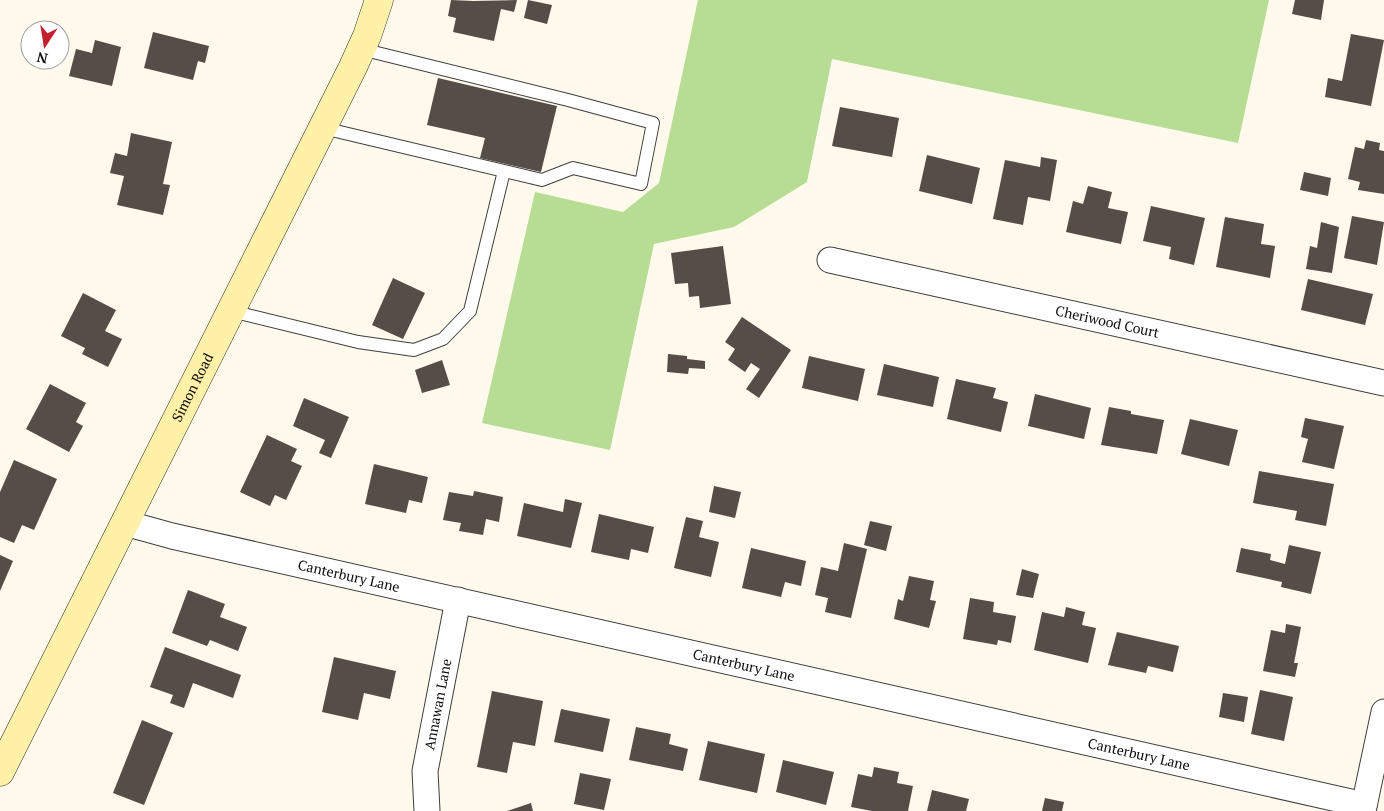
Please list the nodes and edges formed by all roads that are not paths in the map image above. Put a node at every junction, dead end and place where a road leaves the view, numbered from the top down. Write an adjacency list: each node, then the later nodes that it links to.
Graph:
1 (379, 0): 2 (street, Simon Road)
2 (361, 48): 3 (street, Simon Road); 4 (lane)
3 (323, 128): 4 (lane); 6 (street, Simon Road)
4 (504, 171): 6 (lane)
5 (830, 260): 7 (street, Cheriwood Court)
6 (231, 311): 8 (street, Simon Road)
7 (1384, 383)
8 (125, 523): 9 (street, Canterbury Lane); 11 (street, Simon Road)
9 (458, 600): 12 (street, Canterbury Lane); 13 (street, Annawan Lane)
10 (1384, 715): 12 (street)
11 (0, 772)
12 (1364, 808)
13 (427, 811)

